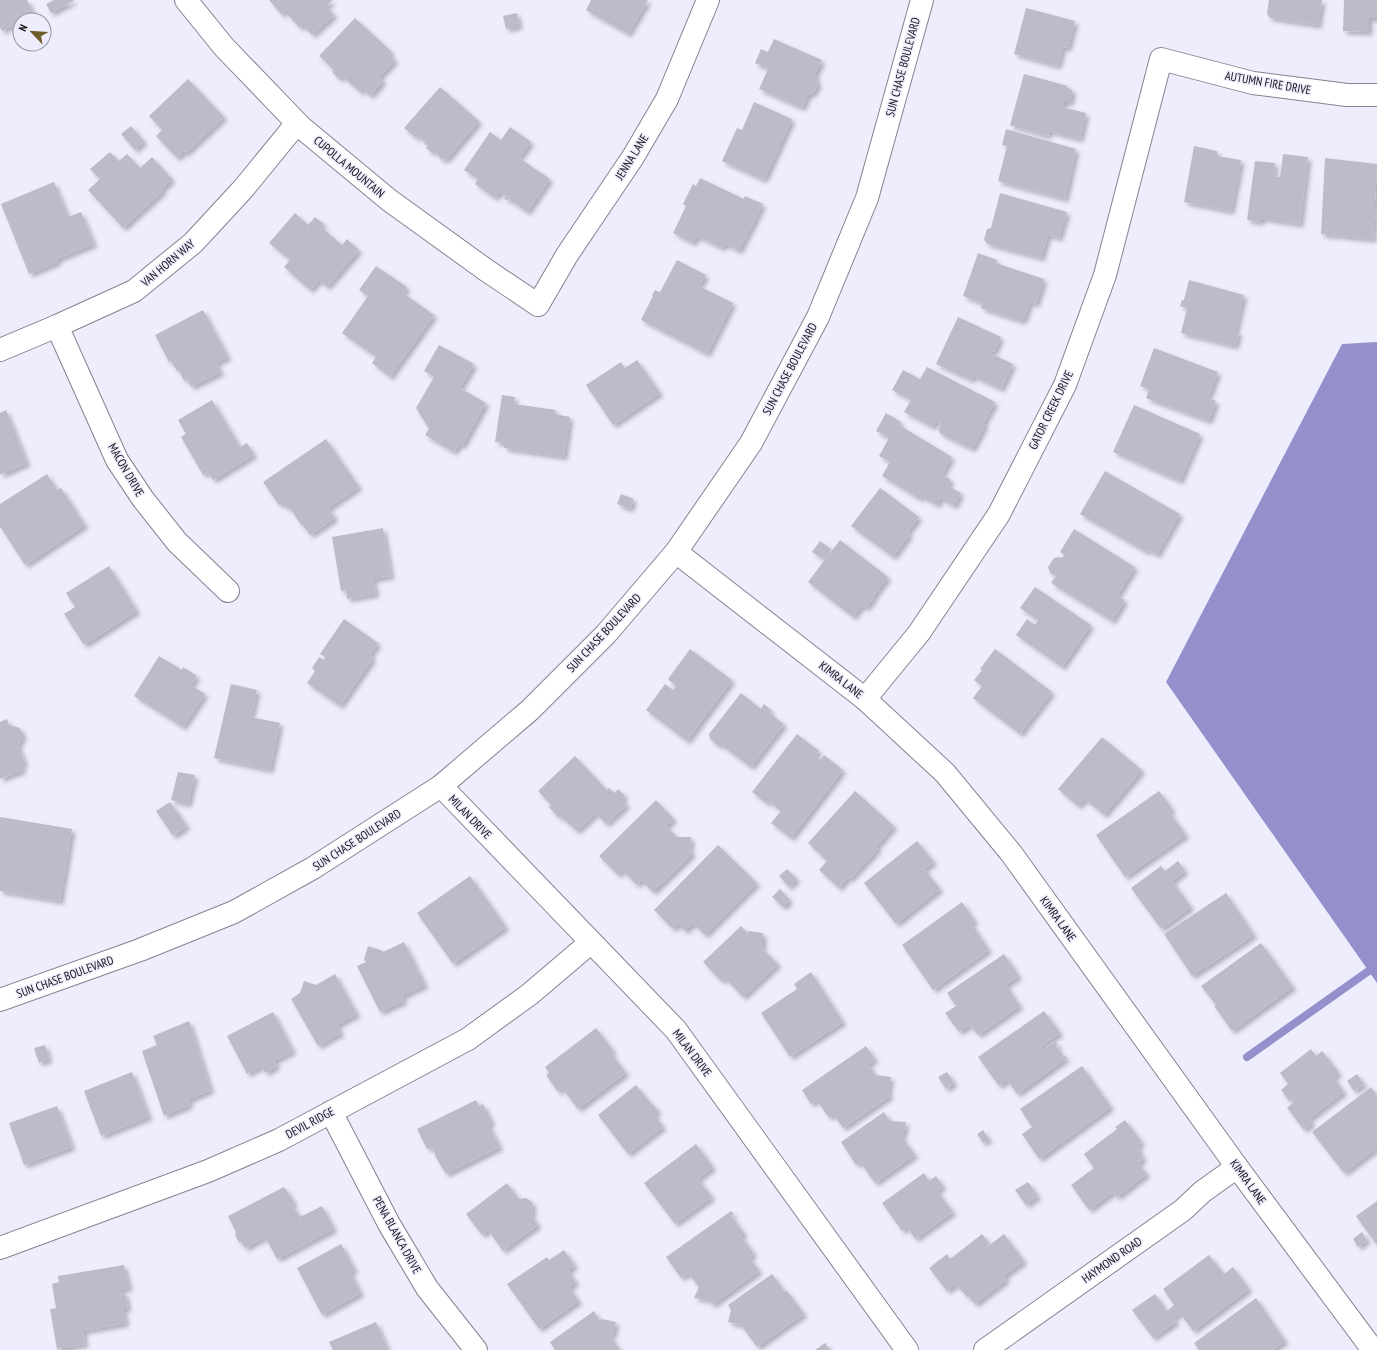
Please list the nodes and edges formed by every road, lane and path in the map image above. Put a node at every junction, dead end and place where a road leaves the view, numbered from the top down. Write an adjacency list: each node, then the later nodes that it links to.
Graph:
1 (186, 0): 6 (street, CUPOLLA MOUNTAIN)
2 (708, 0): 7 (street, JENNA LANE)
3 (922, 0): 10 (street, SUN CHASE BOULEVARD)
4 (1161, 59): 5 (street, AUTUMN FIRE DRIVE); 12 (street, GATOR CREEK DRIVE)
5 (1377, 95)
6 (297, 123): 7 (street, CUPOLLA MOUNTAIN); 8 (street, VAN HORN WAY)
7 (538, 305)
8 (57, 326): 9 (street, VAN HORN WAY); 11 (street, MACON DRIVE)
9 (0, 350)
10 (676, 552): 12 (street, KIMRA LANE); 13 (street, SUN CHASE BOULEVARD)
11 (228, 591)
12 (865, 699): 17 (street, KIMRA LANE)
13 (440, 786): 14 (street, MILAN DRIVE); 15 (street, SUN CHASE BOULEVARD)
14 (590, 943): 16 (street, DEVIL RIDGE); 20 (street, MILAN DRIVE)
15 (0, 1000)
16 (331, 1112): 18 (street, DEVIL RIDGE); 19 (street, PENA BLANCA DRIVE)
17 (1237, 1167): 21 (street, HAYMOND ROAD); 22 (street, KIMRA LANE)
18 (0, 1248)
19 (476, 1350)
20 (907, 1350)
21 (985, 1350)
22 (1373, 1350)

